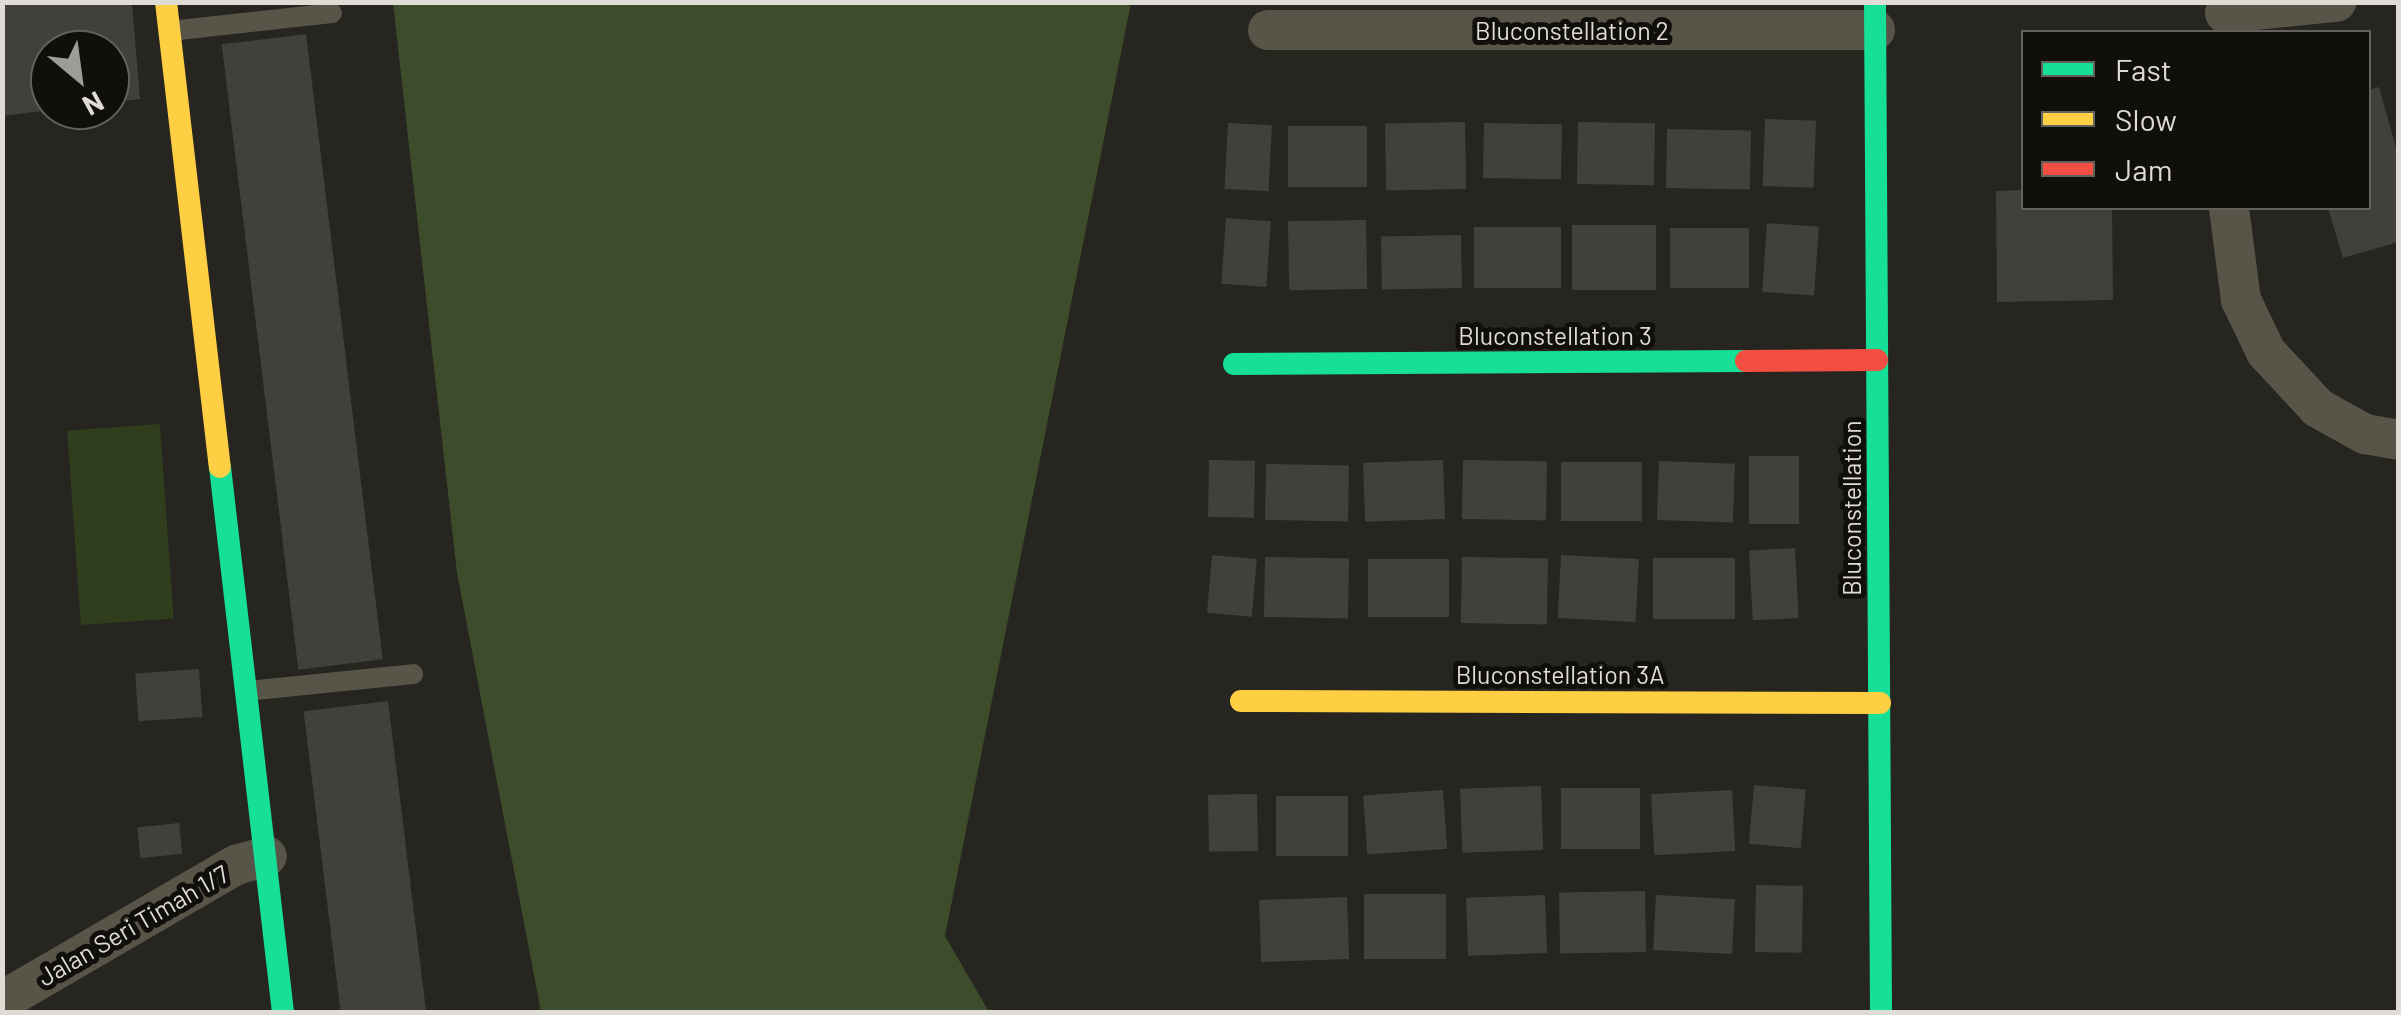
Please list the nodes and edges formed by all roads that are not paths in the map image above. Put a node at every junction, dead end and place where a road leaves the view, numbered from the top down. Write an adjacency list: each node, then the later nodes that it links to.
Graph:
1 (166, 2): 7 (street)
2 (2336, 2): 5 (street)
3 (332, 14): 7 (lane)
4 (1875, 16): 6 (street, Bluconstellation 2); 9 (street, Bluconstellation)
5 (2226, 16)
6 (1268, 30)
7 (170, 32): 13 (street)
8 (2229, 210): 11 (street)
9 (1877, 360): 10 (street, Bluconstellation 3); 15 (street, Bluconstellation)
10 (1234, 364)
11 (2398, 440)
12 (414, 674): 13 (lane)
13 (247, 691): 16 (street)
14 (1241, 701): 15 (street, Bluconstellation 3A)
15 (1880, 703): 19 (street, Bluconstellation)
16 (267, 856): 17 (street, Jalan Seri Timah 1/7); 18 (street)
17 (2, 1002)
18 (284, 1012)
19 (1881, 1012)

